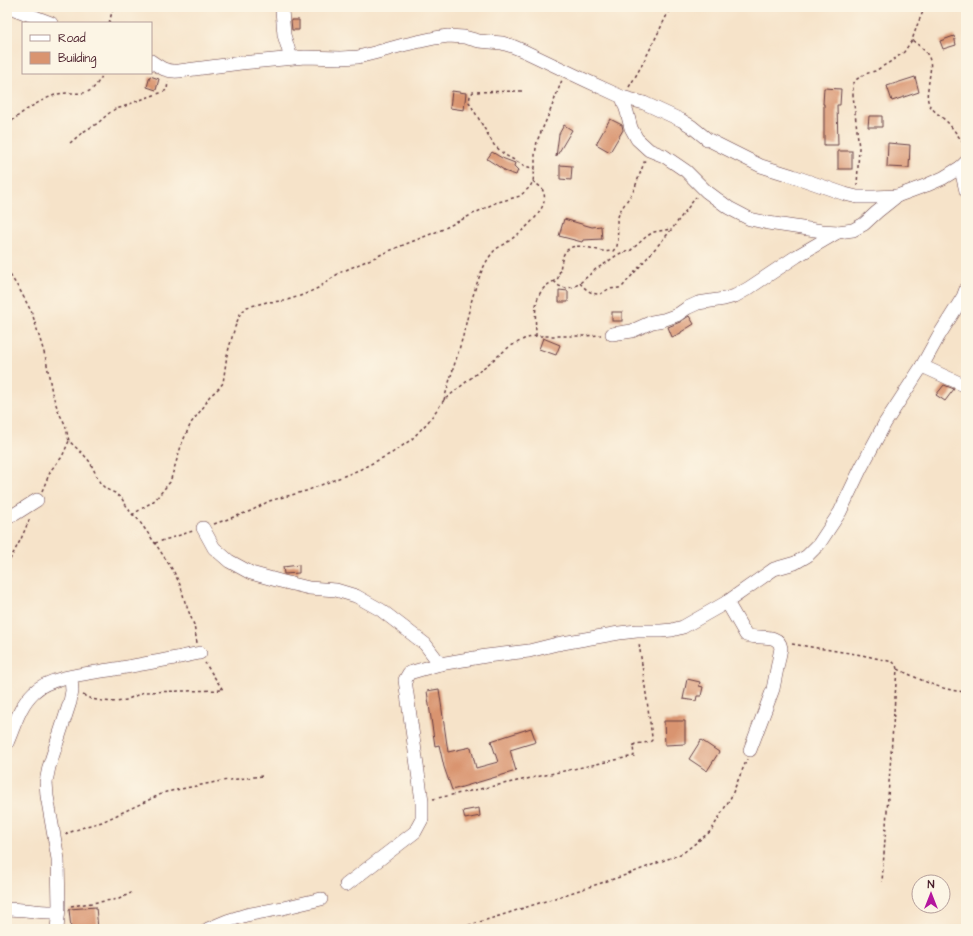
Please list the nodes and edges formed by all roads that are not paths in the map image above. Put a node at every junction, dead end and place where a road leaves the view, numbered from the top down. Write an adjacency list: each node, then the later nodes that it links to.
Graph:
1 (9, 7): 3 (street)
2 (282, 10): 4 (street)
3 (48, 22)
4 (291, 58): 5 (street); 6 (street)
5 (152, 62)
6 (622, 97): 9 (street); 10 (street)
7 (964, 164): 8 (street); 9 (street)
8 (966, 191)
9 (897, 196): 10 (street)
10 (838, 232): 12 (street)
11 (966, 289): 13 (street)
12 (612, 334)
13 (922, 366): 14 (street); 18 (street)
14 (966, 386)
15 (37, 500): 16 (street)
16 (7, 516)
17 (203, 528): 20 (street)
18 (728, 602): 20 (street); 23 (street)
19 (200, 653): 21 (street)
20 (440, 664): 24 (street)
21 (71, 676): 22 (street); 27 (street)
22 (7, 743)
23 (750, 750)
24 (346, 885)
25 (321, 899): 29 (street)
26 (7, 909): 27 (street)
27 (59, 910): 28 (street)
28 (57, 929)
29 (208, 929)

